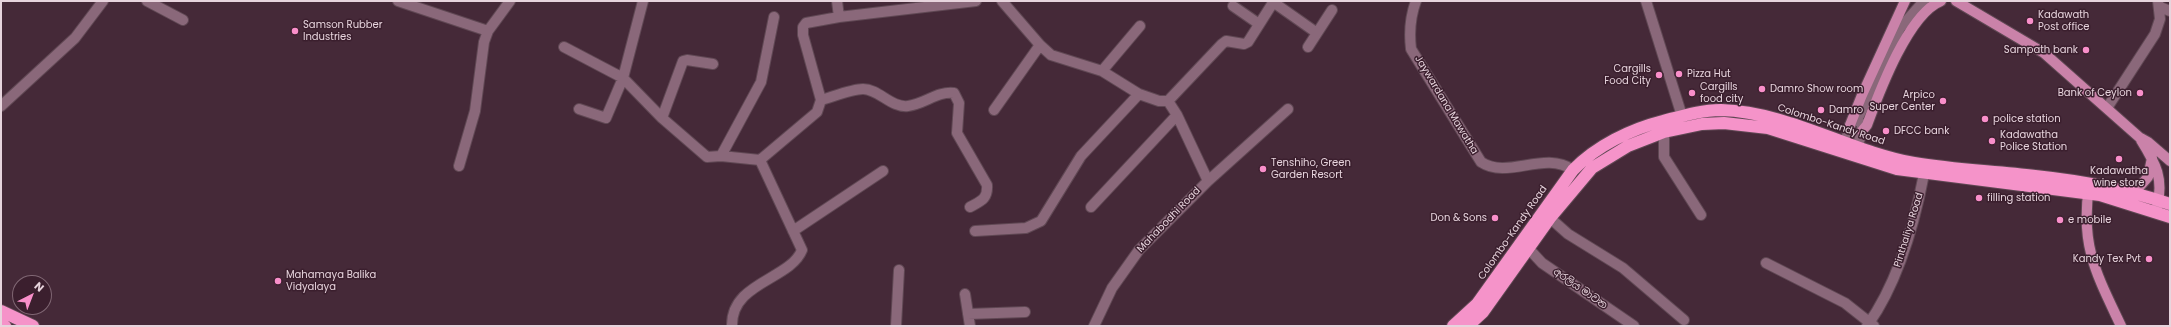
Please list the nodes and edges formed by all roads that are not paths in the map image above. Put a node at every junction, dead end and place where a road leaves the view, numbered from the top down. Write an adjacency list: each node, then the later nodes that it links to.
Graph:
1 (103, 1): 37 (street)
2 (147, 1): 23 (street)
3 (398, 1): 26 (street)
4 (510, 1): 26 (street)
5 (643, 1): 33 (street)
6 (837, 1): 22 (street)
7 (976, 1): 22 (street)
8 (1002, 1): 28 (street)
9 (1416, 1): 56 (street, Jaywardana Mawatha)
10 (1646, 1): 43 (street)
11 (1905, 1): 45 (main road)
12 (1924, 1): 19 (street)
13 (1941, 1): 46 (main road)
14 (1956, 1): 38 (main road)
15 (1273, 2): 24 (street); 27 (street)
16 (2159, 4): 20 (street); 38 (street)
17 (1233, 6): 24 (street)
18 (1332, 10): 27 (street)
19 (1916, 11): 45 (street); 46 (street)
20 (2170, 11)
21 (774, 17): 51 (street)
22 (839, 17): 35 (street)
23 (183, 20)
24 (1259, 24): 36 (street)
25 (1140, 26): 32 (street)
26 (488, 31): 55 (street)
27 (1317, 33): 30 (street)
28 (1040, 45): 32 (street); 41 (street)
29 (564, 47): 33 (street)
30 (1308, 47)
31 (713, 64): 44 (street)
32 (1102, 71): 34 (street)
33 (623, 78): 39 (street); 44 (street)
34 (1139, 94): 36 (street); 69 (street)
35 (821, 100): 53 (street); 63 (street)
36 (1168, 101): 42 (street, Mahabodhi Road)
37 (1, 106)
38 (2107, 108): 48 (main road)
39 (579, 109)
40 (1288, 109): 59 (street)
41 (994, 110)
42 (1177, 115): 59 (street, Mahabodhi Road); 64 (street)
43 (1682, 116): 49 (highway, Colombo-Kandy Road); 56 (highway, Colombo-Kandy Road)
44 (662, 118): 51 (street)
45 (1850, 125): 49 (street)
46 (1862, 131): 50 (street)
47 (1664, 132): 49 (highway, Colombo-Kandy Road); 65 (street); 67 (highway, Colombo-Kandy Road)
48 (2139, 137): 52 (main road); 54 (main road)
49 (1843, 148): 50 (highway, Colombo-Kandy Road)
50 (1855, 152): 58 (highway, Colombo-Kandy Road); 60 (highway, Colombo-Kandy Road)
51 (721, 156): 53 (street)
52 (2152, 158): 61 (main road); 62 (main road)
53 (760, 160): 68 (street)
54 (2170, 161)
55 (459, 166)
56 (1572, 170): 86 (highway, Colombo-Kandy Road)
57 (883, 171): 68 (street)
58 (1924, 174): 60 (highway, Colombo-Kandy Road); 79 (street, Pinthaliya Road)
59 (1208, 181): 85 (street, Mahabodhi Road)
60 (2089, 188): 61 (highway, Colombo-Kandy Road); 62 (highway, Colombo-Kandy Road); 89 (main road)
61 (2134, 193): 62 (highway, Colombo-Kandy Road)
62 (2161, 206): 66 (highway, Colombo-Kandy Road)
63 (970, 207)
64 (1091, 207)
65 (1701, 215)
66 (2170, 217)
67 (1550, 218): 70 (highway, Colombo-Kandy Road); 77 (street)
68 (793, 231): 82 (street)
69 (975, 231)
70 (1529, 249): 87 (highway, Colombo-Kandy Road); 88 (street, අරලිය මාවත)
71 (1766, 263): 79 (street)
72 (899, 270): 83 (street)
73 (965, 294): 76 (street)
74 (1, 311): 81 (highway)
75 (1025, 312): 76 (street)
76 (968, 314): 84 (street)
77 (1684, 320)
78 (1, 324): 80 (highway)
79 (1870, 325)
80 (5, 326)
81 (33, 326)
82 (732, 326)
83 (896, 326)
84 (970, 326)
85 (1094, 326)
86 (1453, 326)
87 (1468, 326)
88 (1634, 326)
89 (2122, 326)

